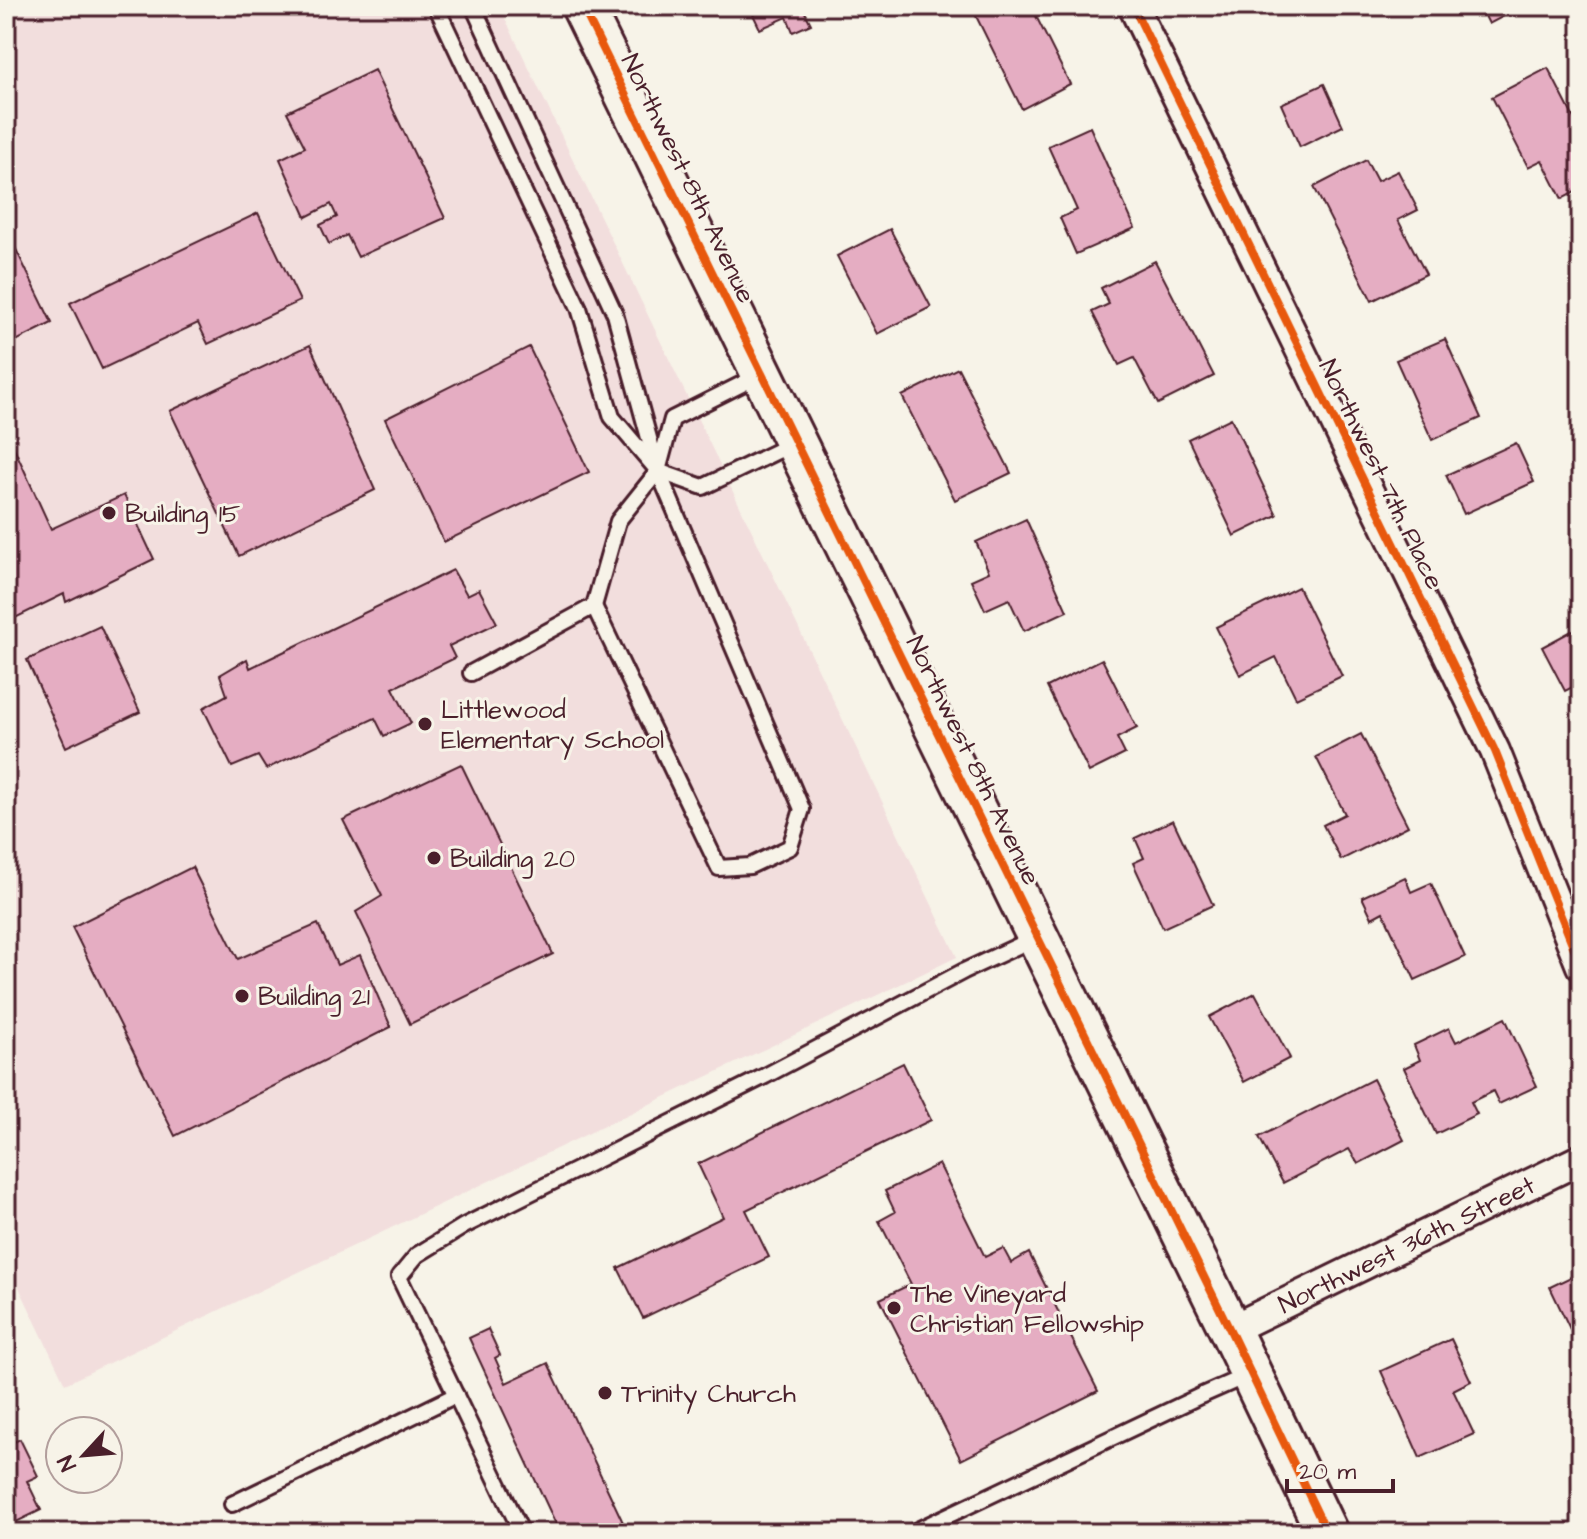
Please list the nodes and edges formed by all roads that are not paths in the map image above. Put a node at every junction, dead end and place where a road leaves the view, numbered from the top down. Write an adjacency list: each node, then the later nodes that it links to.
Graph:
1 (436, 6): 7 (lane)
2 (473, 6): 7 (lane)
3 (582, 6): 5 (street, Northwest 8th Avenue)
4 (1133, 6): 11 (street, Northwest 7th Place)
5 (762, 374): 6 (street, Northwest 8th Avenue); 7 (lane)
6 (796, 442): 7 (lane); 10 (street, Northwest 8th Avenue)
7 (658, 471): 8 (lane); 8 (lane)
8 (594, 606): 9 (lane)
9 (471, 673)
10 (1037, 937): 13 (street, Northwest 8th Avenue); 15 (lane)
11 (1581, 966)
12 (1581, 1159): 13 (street, Northwest 36th Street)
13 (1230, 1330): 14 (street, Northwest 8th Avenue)
14 (1251, 1374): 18 (lane); 19 (street, Northwest 8th Avenue)
15 (456, 1395): 16 (lane); 17 (lane)
16 (232, 1504)
17 (522, 1533)
18 (911, 1533)
19 (1327, 1533)

